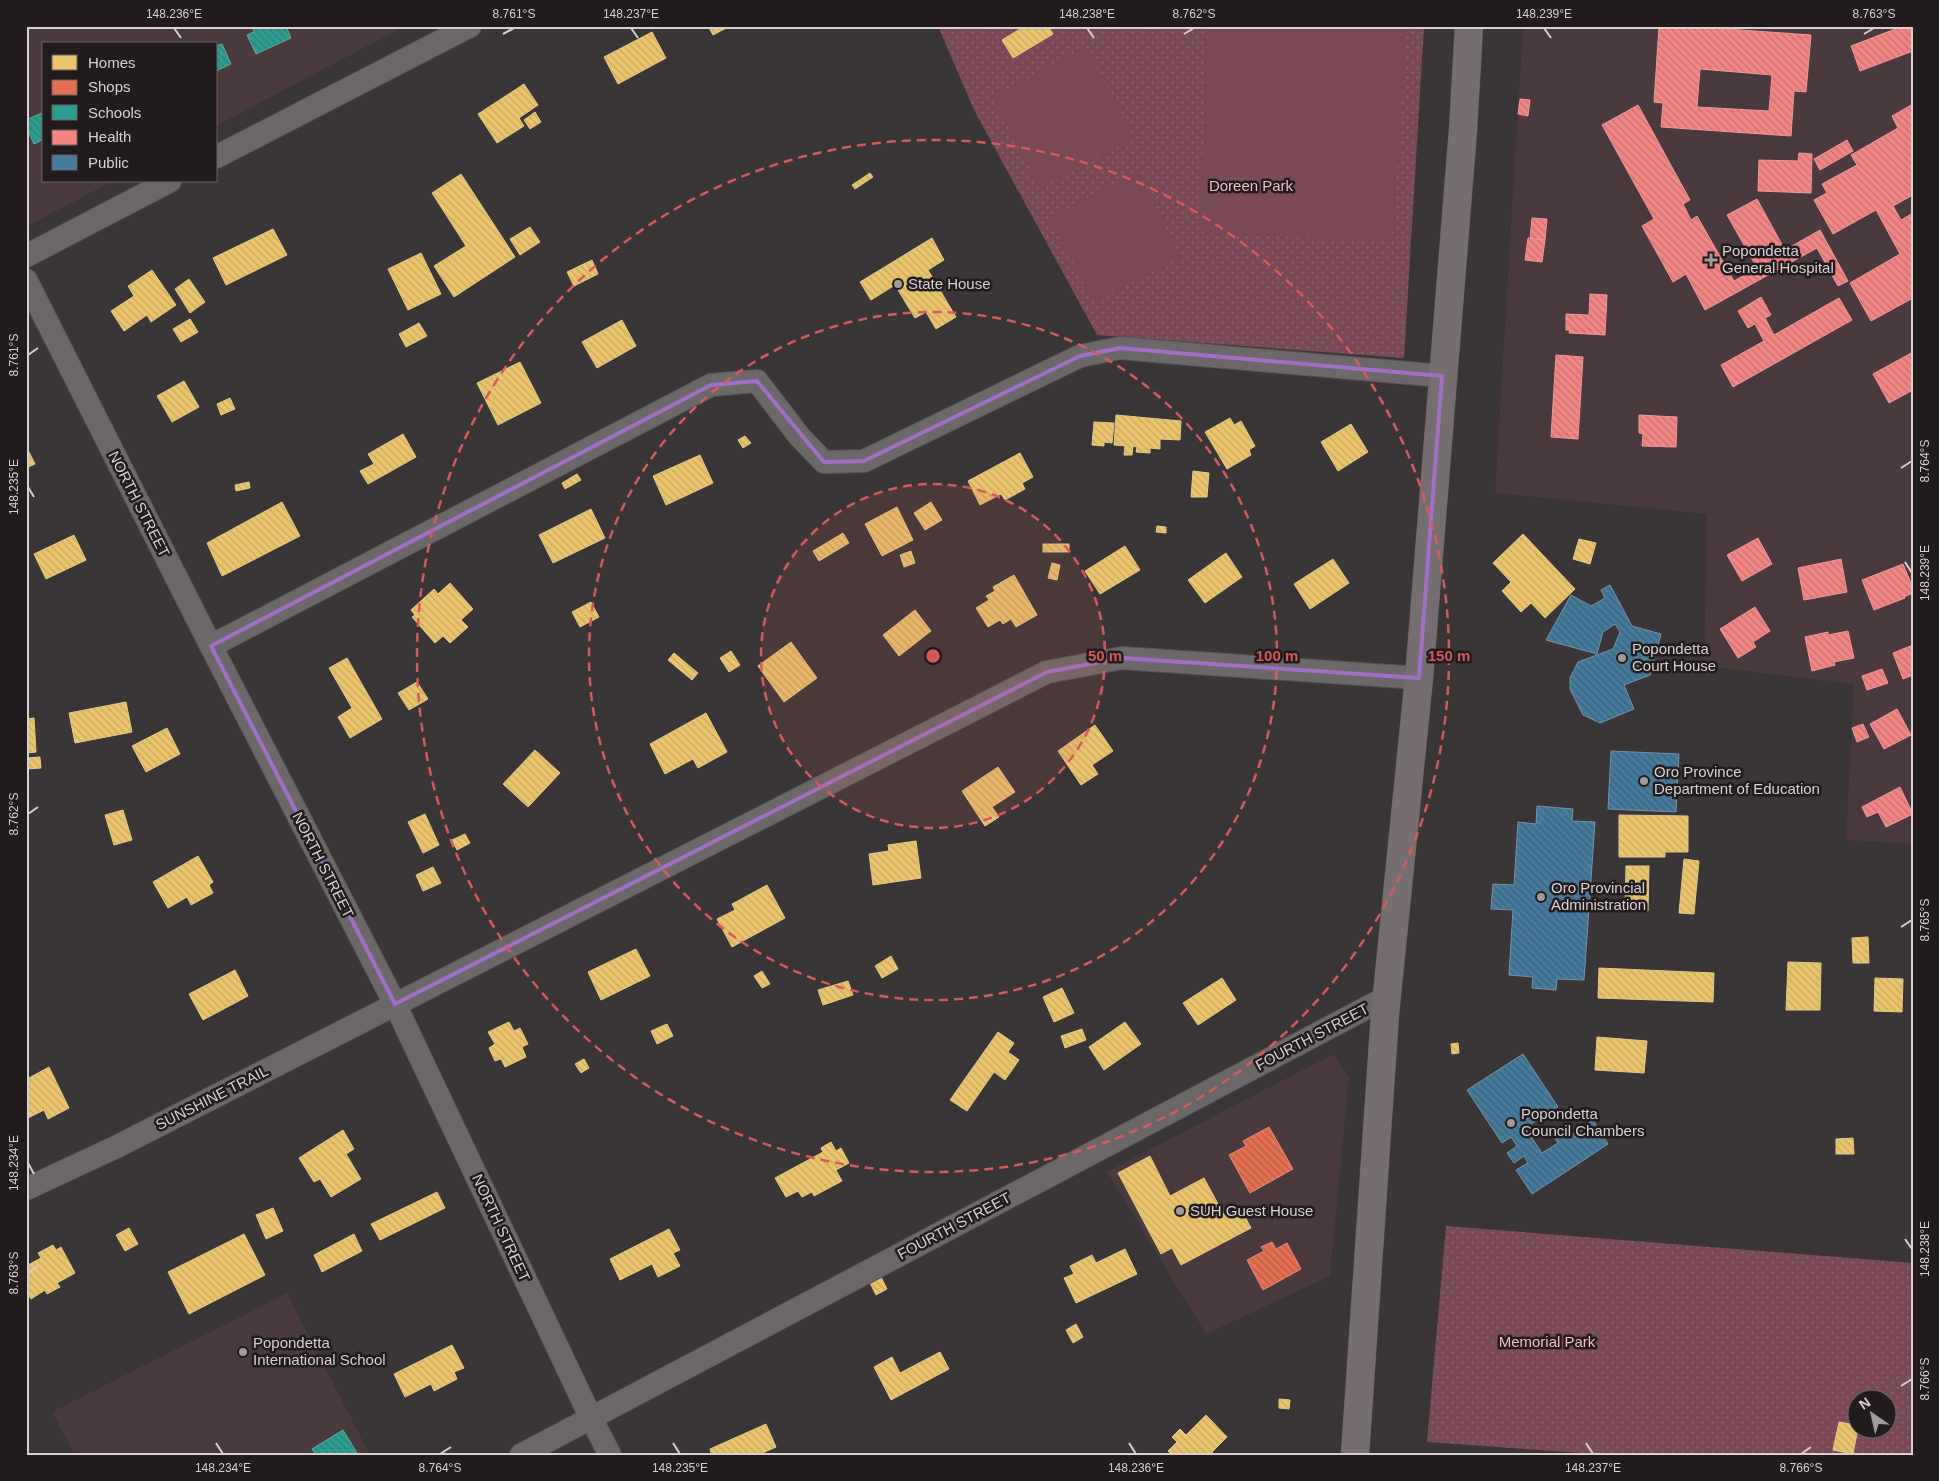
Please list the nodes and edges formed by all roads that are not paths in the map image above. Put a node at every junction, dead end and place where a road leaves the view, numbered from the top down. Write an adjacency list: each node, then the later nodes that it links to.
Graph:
1 (470, 26): 3 (street)
2 (1469, 26): 7 (main road)
3 (218, 157)
4 (168, 182): 5 (street)
5 (26, 256)
6 (26, 280): 8 (street, NORTH STREET)
7 (1442, 376): 8 (street); 9 (main road)
8 (211, 646): 11 (street, NORTH STREET)
9 (1419, 678): 10 (main road); 11 (street, SUNSHINE TRAIL)
10 (1387, 997): 13 (street, FOURTH STREET); 16 (main road)
11 (396, 1004): 12 (street, SUNSHINE TRAIL); 13 (street, NORTH STREET)
12 (26, 1189)
13 (591, 1418): 14 (street, FOURTH STREET); 15 (street, NORTH STREET)
14 (521, 1455)
15 (610, 1455)
16 (1356, 1455)

